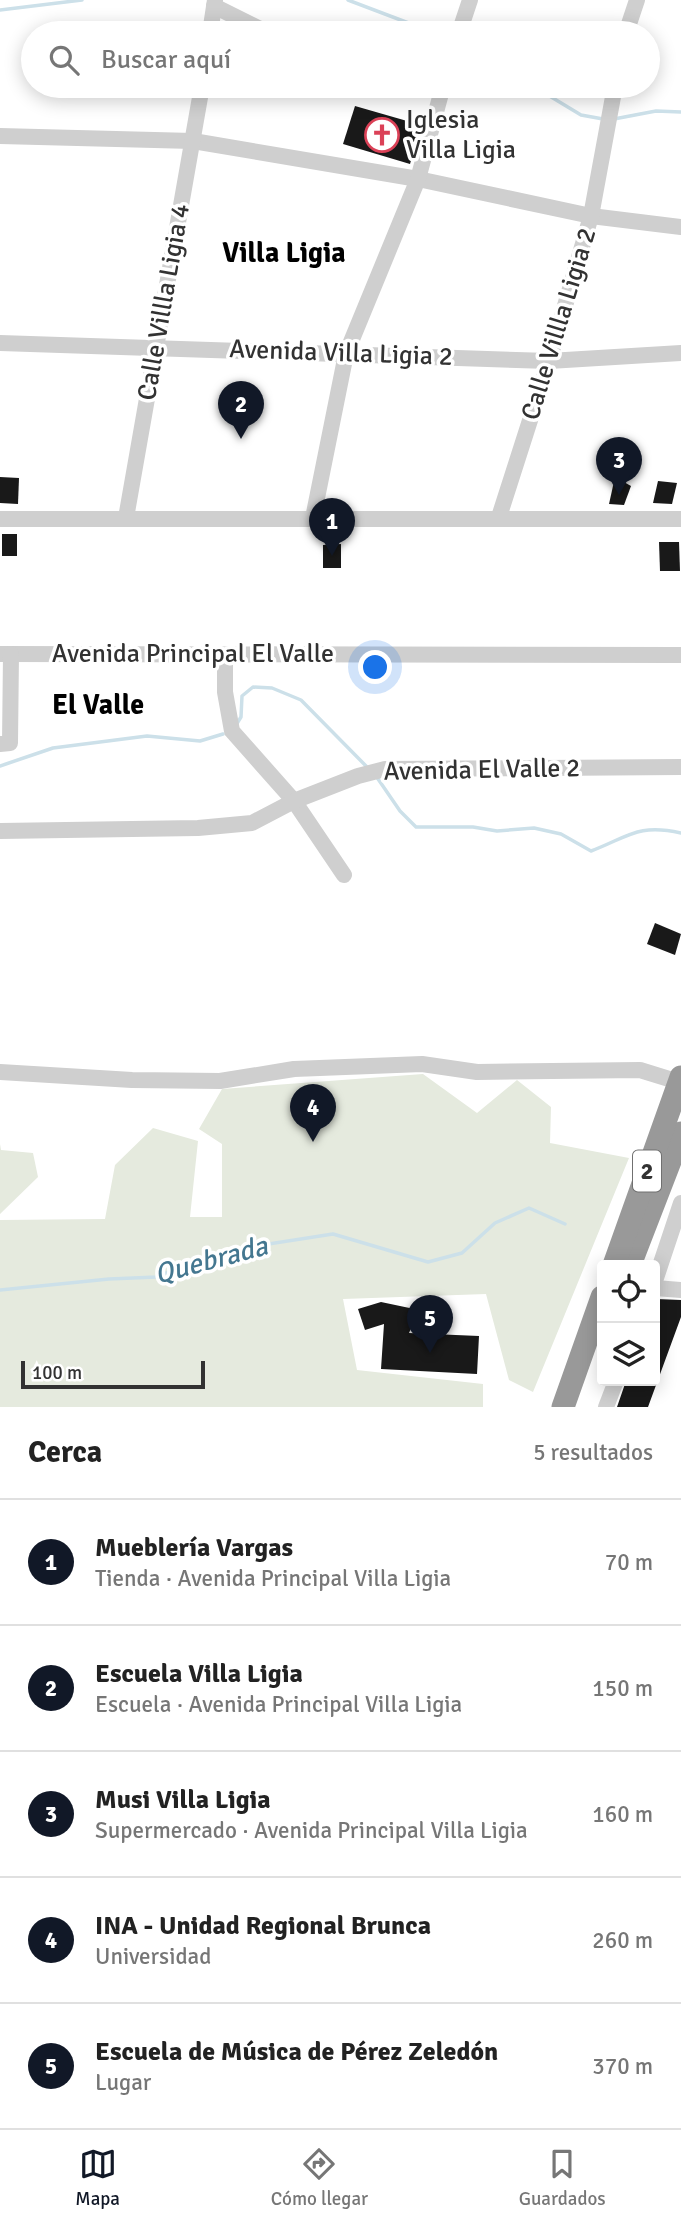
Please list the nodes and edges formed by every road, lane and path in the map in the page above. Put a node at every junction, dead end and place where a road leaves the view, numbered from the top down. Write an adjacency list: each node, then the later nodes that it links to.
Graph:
1 (470, 0): 6 (street)
2 (637, 0): 7 (street)
3 (215, 3): 4 (street); 5 (street)
4 (212, 21)
5 (247, 21)
6 (463, 21)
7 (629, 21)
8 (200, 98): 12 (street, Calle Villla Ligia 4)
9 (440, 98): 13 (street)
10 (613, 98): 14 (street, Calle Villla Ligia 2)
11 (0, 135): 12 (street)
12 (193, 141): 13 (street); 17 (street, Calle Villla Ligia 4)
13 (418, 179): 14 (street); 18 (street)
14 (591, 216): 15 (street); 20 (street, Calle Villla Ligia 2)
15 (681, 227)
16 (0, 343): 17 (street, Avenida Villa Ligia 2)
17 (156, 346): 18 (street, Avenida Villa Ligia 2); 23 (street, Calle Villla Ligia 4)
18 (346, 354): 20 (street, Avenida Villa Ligia 2); 24 (street)
19 (681, 354): 20 (street, Avenida Villa Ligia 2)
20 (549, 361): 22 (street, Calle Villla Ligia 2)
21 (680, 516): 22 (street)
22 (499, 517): 24 (street)
23 (126, 518): 24 (street); 25 (street)
24 (313, 518)
25 (0, 519)
26 (6, 654): 27 (street, Avenida Principal El Valle); 29 (street)
27 (225, 655): 28 (street, Avenida Principal El Valle); 31 (street)
28 (681, 655)
29 (0, 744)
30 (681, 767): 31 (street, Avenida El Valle 2)
31 (294, 801): 32 (street, Avenida El Valle 2); 33 (street)
32 (0, 831)
33 (344, 875)
34 (0, 1072): 35 (street)
35 (680, 1080): 39 (highway, 2)
36 (681, 1133): 37 (highway, 2)
37 (675, 1167): 40 (highway, 2)
38 (681, 1203): 41 (street)
39 (616, 1260)
40 (632, 1260)
41 (660, 1266)
42 (660, 1288): 43 (street)
43 (681, 1290)
44 (597, 1311): 48 (highway)
45 (597, 1350): 47 (highway)
46 (614, 1386): 50 (street)
47 (580, 1396): 49 (highway)
48 (563, 1407)
49 (570, 1407)
50 (606, 1407)

